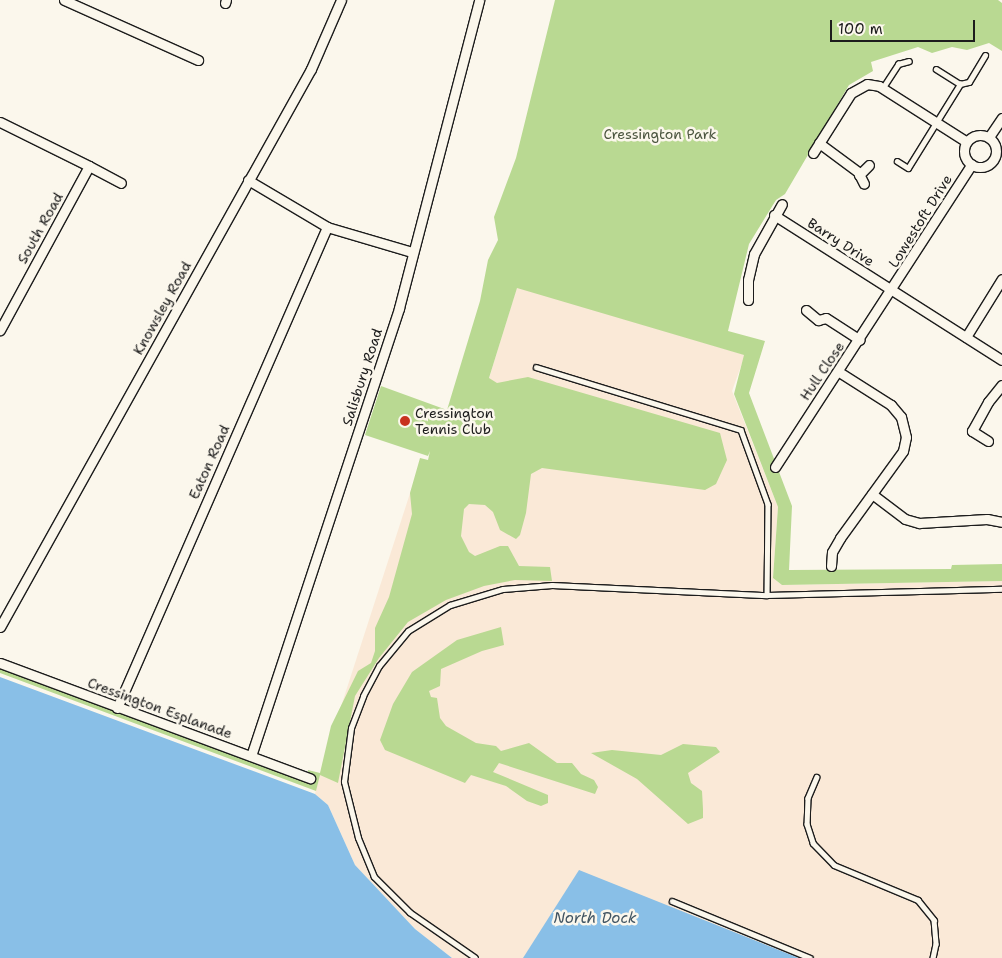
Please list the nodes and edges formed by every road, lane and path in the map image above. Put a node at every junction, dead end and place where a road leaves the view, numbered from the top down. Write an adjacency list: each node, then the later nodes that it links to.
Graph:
1 (64, 0): 5 (street)
2 (341, 0): 23 (street, Knowsley Road)
3 (479, 0): 29 (street, Salisbury Road)
4 (986, 55): 8 (lane)
5 (198, 60)
6 (909, 62): 9 (lane)
7 (936, 69): 8 (lane)
8 (960, 84): 12 (lane)
9 (882, 89): 12 (street); 15 (street)
10 (1002, 118): 13 (street)
11 (0, 122): 21 (street)
12 (937, 123): 14 (street); 18 (lane)
13 (989, 137): 14 (street); 17 (street)
14 (967, 142): 19 (street)
15 (819, 143): 16 (street); 22 (street)
16 (813, 153)
17 (998, 159): 19 (street)
18 (897, 161)
19 (972, 164): 31 (street, Lowestoft Drive)
20 (869, 165): 22 (street)
21 (90, 166): 24 (street); 34 (street, South Road)
22 (860, 175): 25 (street)
23 (248, 180): 28 (street); 48 (street, Knowsley Road)
24 (121, 183)
25 (864, 184)
26 (782, 204): 27 (street)
27 (774, 215): 31 (street, Barry Drive); 32 (street)
28 (327, 226): 29 (street); 50 (street, Eaton Road)
29 (412, 252): 51 (street, Salisbury Road)
30 (1002, 279): 35 (street)
31 (892, 292): 35 (street, Barry Drive); 36 (street, Hull Close)
32 (748, 300)
33 (806, 310): 36 (street)
34 (0, 330)
35 (966, 337): 37 (street, Barry Drive)
36 (860, 340): 39 (street, Hull Close)
37 (1002, 360)
38 (536, 367): 47 (lane)
39 (839, 372): 42 (street, Hull Close); 43 (street)
40 (1002, 385): 41 (street)
41 (988, 441)
42 (776, 467)
43 (872, 494): 44 (street); 45 (street)
44 (1002, 522)
45 (831, 566)
46 (1002, 589): 47 (lane)
47 (767, 594): 55 (lane)
48 (0, 627)
49 (0, 663): 50 (street, Cressington Esplanade)
50 (117, 708): 51 (street, Cressington Esplanade)
51 (251, 756): 53 (street, Cressington Esplanade)
52 (817, 777): 57 (lane)
53 (310, 778)
54 (672, 901): 56 (lane)
55 (475, 958)
56 (810, 958)
57 (933, 958)

